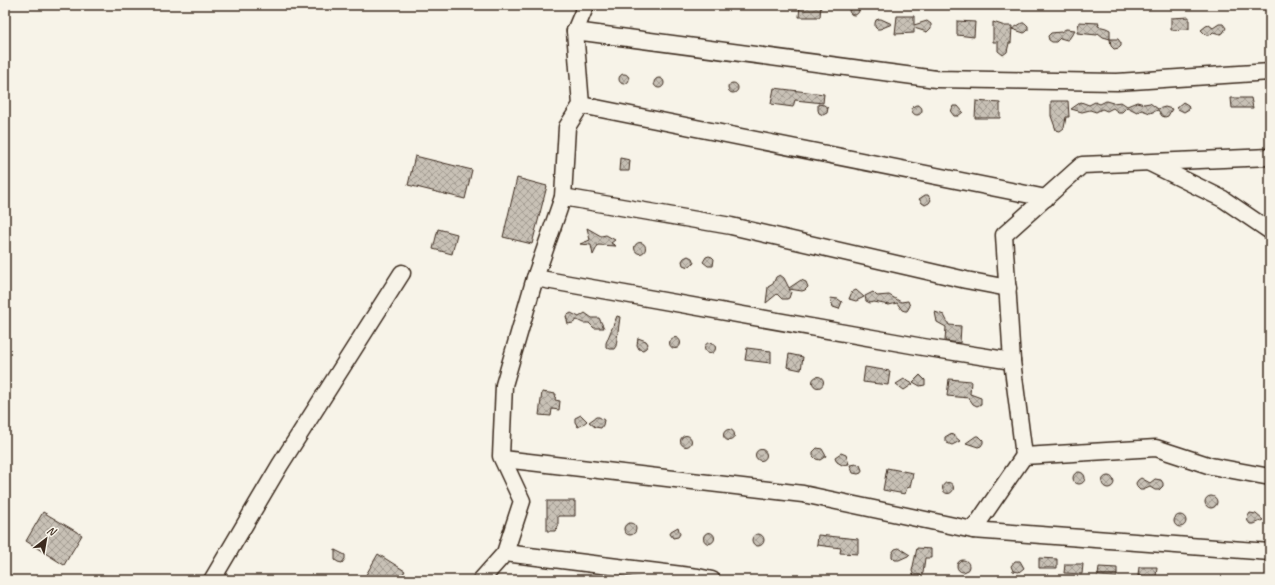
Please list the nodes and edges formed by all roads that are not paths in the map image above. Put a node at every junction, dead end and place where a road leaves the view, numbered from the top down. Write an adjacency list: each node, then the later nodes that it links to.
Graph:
1 (586, 5): 2 (street)
2 (575, 31): 3 (street); 4 (street)
3 (1270, 72)
4 (581, 105): 7 (street); 8 (street)
5 (1270, 157): 6 (street)
6 (1149, 162): 8 (street); 9 (street)
7 (564, 197): 11 (street); 12 (street)
8 (1046, 198): 12 (street)
9 (1270, 231)
10 (402, 273): 20 (street)
11 (535, 278): 13 (street); 15 (street)
12 (1008, 288): 13 (street)
13 (1012, 361): 14 (street)
14 (1024, 456): 16 (street); 17 (street)
15 (503, 459): 17 (street); 19 (street)
16 (1270, 477)
17 (973, 530): 18 (street)
18 (1270, 552)
19 (505, 553): 21 (street); 22 (street)
20 (212, 580)
21 (481, 580)
22 (712, 580)

